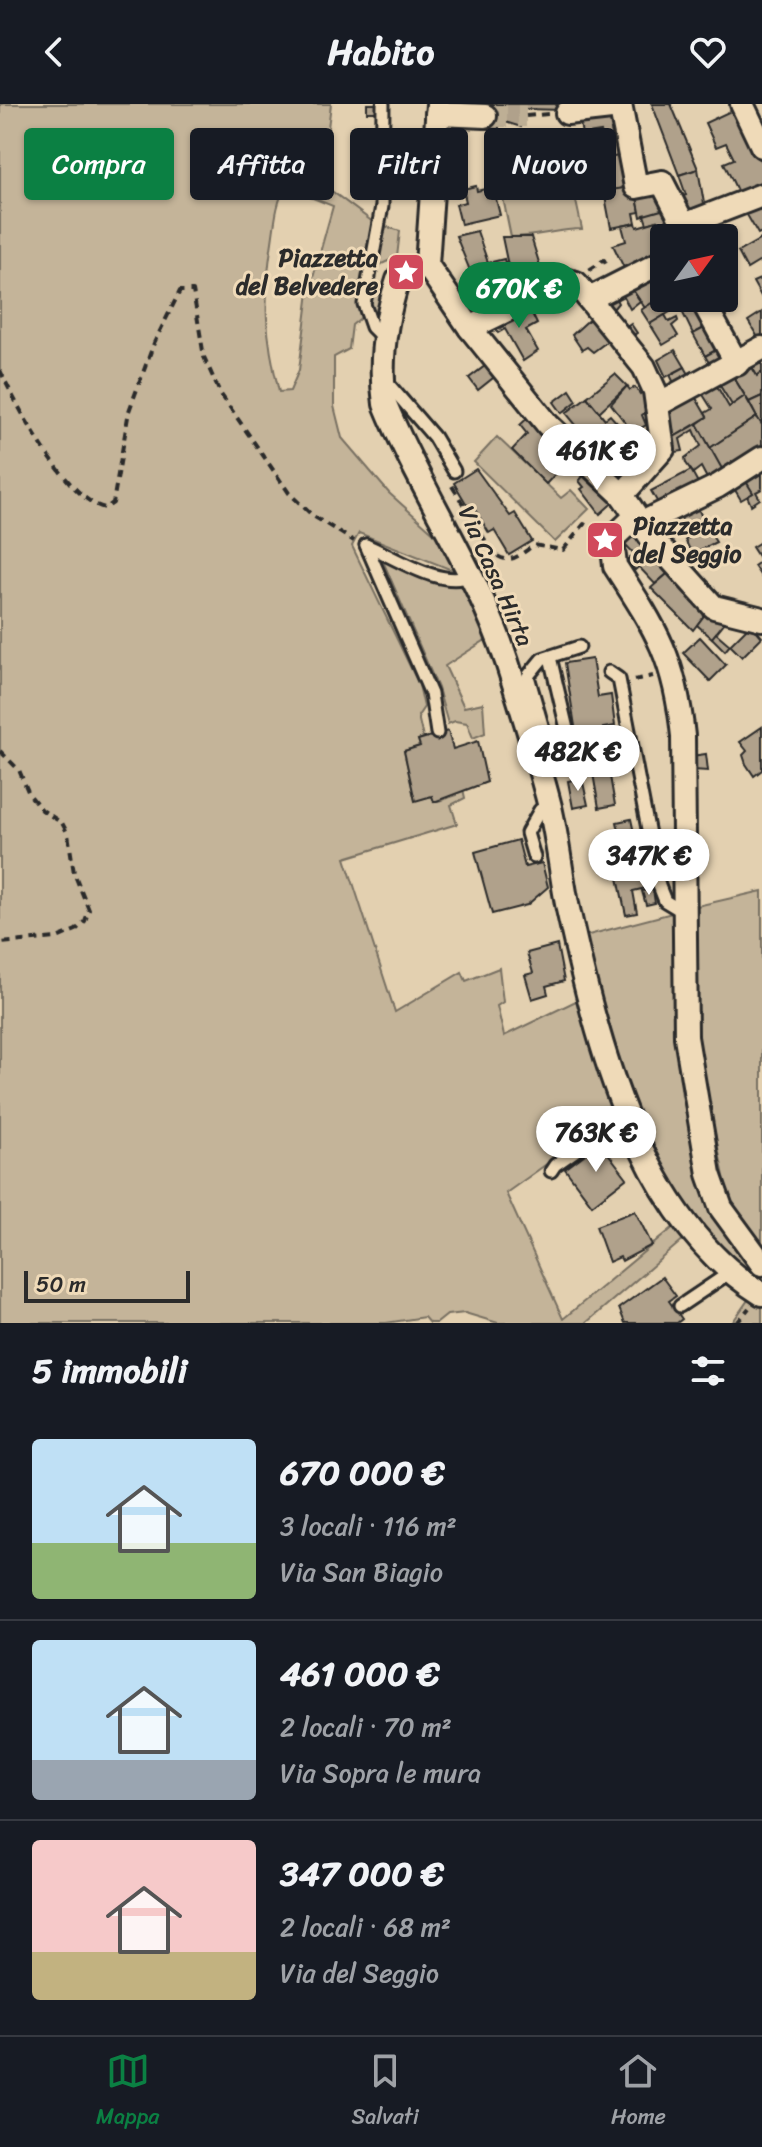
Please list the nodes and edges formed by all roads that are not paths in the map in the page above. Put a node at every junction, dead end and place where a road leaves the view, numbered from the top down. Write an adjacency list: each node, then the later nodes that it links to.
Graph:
1 (383, 104): 16 (lane)
2 (742, 104): 7 (street)
3 (620, 106): 5 (street); 9 (street)
4 (438, 109): 6 (street); 11 (street)
5 (567, 113)
6 (485, 116)
7 (762, 146)
8 (762, 195): 10 (street)
9 (681, 224)
10 (702, 224)
11 (427, 265): 15 (street); 16 (street, Via Casa Hirta)
12 (650, 268): 13 (street)
13 (589, 299): 15 (street); 20 (street)
14 (709, 312): 18 (street)
15 (470, 328): 23 (street)
16 (385, 341): 19 (street, Via Casa Hirta)
17 (762, 348): 18 (street)
18 (737, 364): 20 (street)
19 (381, 376): 22 (lane); 25 (street, Via Casa Hirta)
20 (657, 405): 23 (street)
21 (762, 458): 24 (street)
22 (454, 471)
23 (622, 495): 24 (street)
24 (638, 520): 26 (street); 35 (street)
25 (471, 575): 30 (lane); 32 (street, Via Casa Hirta)
26 (762, 619)
27 (579, 647): 28 (lane)
28 (550, 657): 31 (lane); 32 (lane)
29 (609, 672): 35 (lane)
30 (437, 733)
31 (571, 746)
32 (535, 757): 33 (street, Via Casa Hirta)
33 (550, 808): 34 (lane); 36 (street, Via Casa Hirta)
34 (534, 857)
35 (685, 913): 38 (street)
36 (627, 1115): 37 (lane); 39 (street, Via Casa Hirta)
37 (551, 1171)
38 (762, 1264)
39 (733, 1271): 40 (street, Via Casa Hirta); 41 (lane)
40 (762, 1294)
41 (680, 1306)

